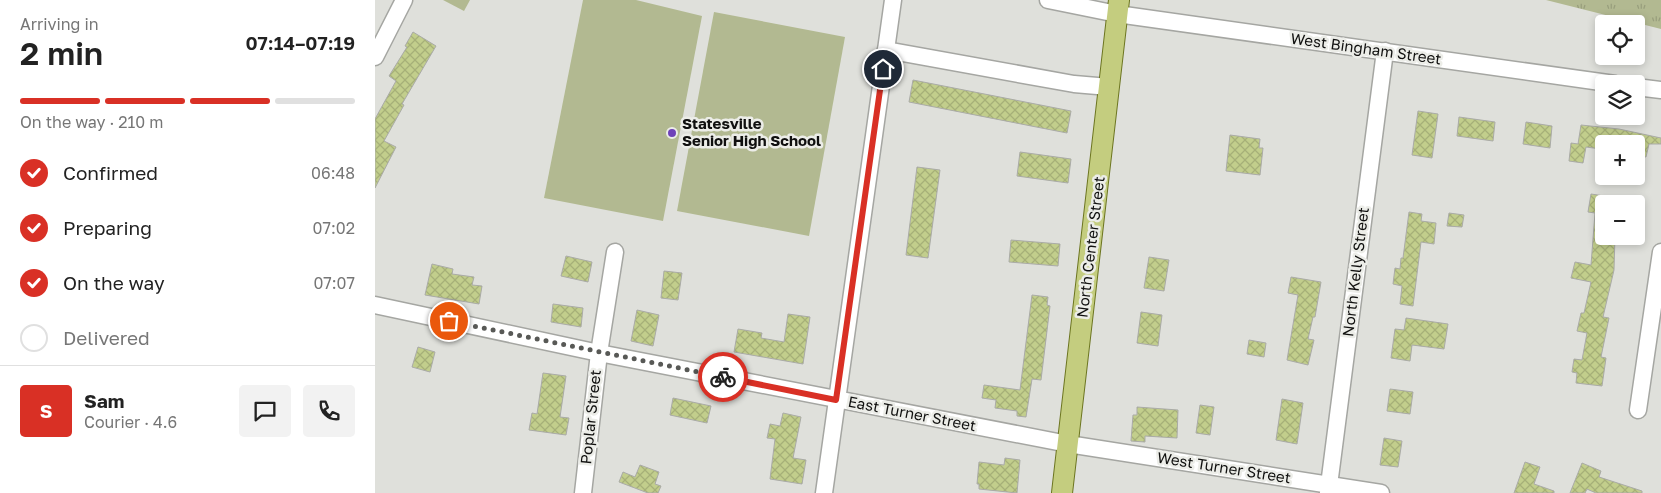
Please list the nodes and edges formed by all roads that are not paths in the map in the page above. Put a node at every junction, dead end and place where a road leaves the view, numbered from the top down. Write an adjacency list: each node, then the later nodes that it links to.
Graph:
1 (404, 0): 7 (street)
2 (893, 0): 5 (street)
3 (1055, 1): 4 (street, West Bingham Street)
4 (1118, 7): 6 (street, West Bingham Street); 9 (main road, North Center Street)
5 (886, 50): 9 (street); 16 (street)
6 (1385, 51): 8 (street, West Bingham Street); 19 (street, North Kelly Street)
7 (375, 57)
8 (1595, 81)
9 (1109, 87): 18 (main road, North Center Street)
10 (1645, 88): 11 (street)
11 (1661, 90)
12 (615, 252): 15 (street, Poplar Street)
13 (1661, 252): 17 (street)
14 (375, 305): 15 (street, East Turner Street)
15 (599, 353): 16 (street, East Turner Street); 20 (street, Poplar Street)
16 (836, 400): 18 (street, East Turner Street); 21 (street)
17 (1638, 410)
18 (1068, 444): 19 (street, West Turner Street); 22 (main road, North Center Street)
19 (1328, 488): 23 (street, West Turner Street)
20 (583, 493)
21 (825, 493)
22 (1062, 493)
23 (1381, 493)

